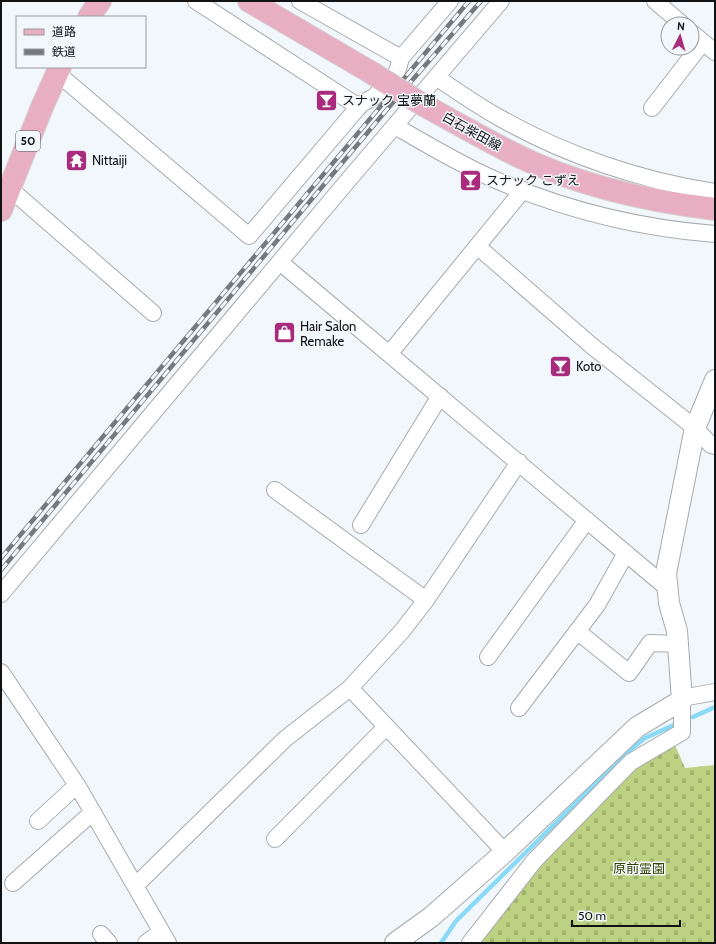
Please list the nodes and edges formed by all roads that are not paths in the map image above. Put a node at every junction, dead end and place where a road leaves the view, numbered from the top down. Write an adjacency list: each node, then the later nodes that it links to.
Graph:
1 (100, 1): 8 (main road)
2 (196, 1): 14 (street)
3 (249, 1): 20 (main road, 白石柴田線, bridge)
4 (300, 1): 11 (street)
5 (450, 1): 11 (street)
6 (501, 1): 13 (street)
7 (655, 1): 9 (street)
8 (90, 16)
9 (673, 16)
10 (703, 42): 15 (street)
11 (402, 58): 14 (street)
12 (59, 70): 14 (street); 17 (main road, 50)
13 (436, 77): 16 (street); 19 (street)
14 (359, 107)
15 (652, 108)
16 (395, 126): 18 (street); 24 (street)
17 (5, 185): 21 (main road, 50); 25 (street)
18 (523, 190): 22 (street); 23 (street)
19 (715, 192)
20 (715, 209)
21 (1, 210)
22 (715, 234)
23 (477, 246): 26 (street); 29 (street)
24 (280, 263): 26 (street); 37 (street)
25 (153, 313)
26 (390, 353): 28 (street)
27 (715, 380): 29 (street)
28 (440, 396): 31 (street); 34 (street)
29 (695, 428): 30 (street); 36 (street)
30 (715, 446)
31 (518, 462): 33 (street); 38 (street)
32 (275, 490): 38 (street)
33 (587, 520): 35 (street); 41 (street)
34 (361, 525)
35 (626, 553): 36 (street); 39 (street)
36 (666, 587): 40 (street)
37 (1, 594)
38 (426, 600): 43 (street)
39 (577, 631): 40 (street); 46 (street)
40 (678, 644): 45 (street)
41 (488, 657)
42 (1, 672): 48 (street)
43 (350, 688): 47 (street); 54 (street)
44 (715, 692): 45 (street)
45 (682, 700): 52 (street); 58 (street)
46 (519, 708)
47 (386, 727): 51 (street); 52 (street)
48 (77, 785): 49 (street); 50 (street)
49 (93, 812): 53 (street); 54 (street)
50 (38, 820)
51 (275, 839)
52 (505, 852): 57 (street)
53 (13, 882)
54 (135, 886): 55 (street)
55 (165, 937): 56 (street)
56 (146, 943)
57 (394, 943)
58 (470, 943)

